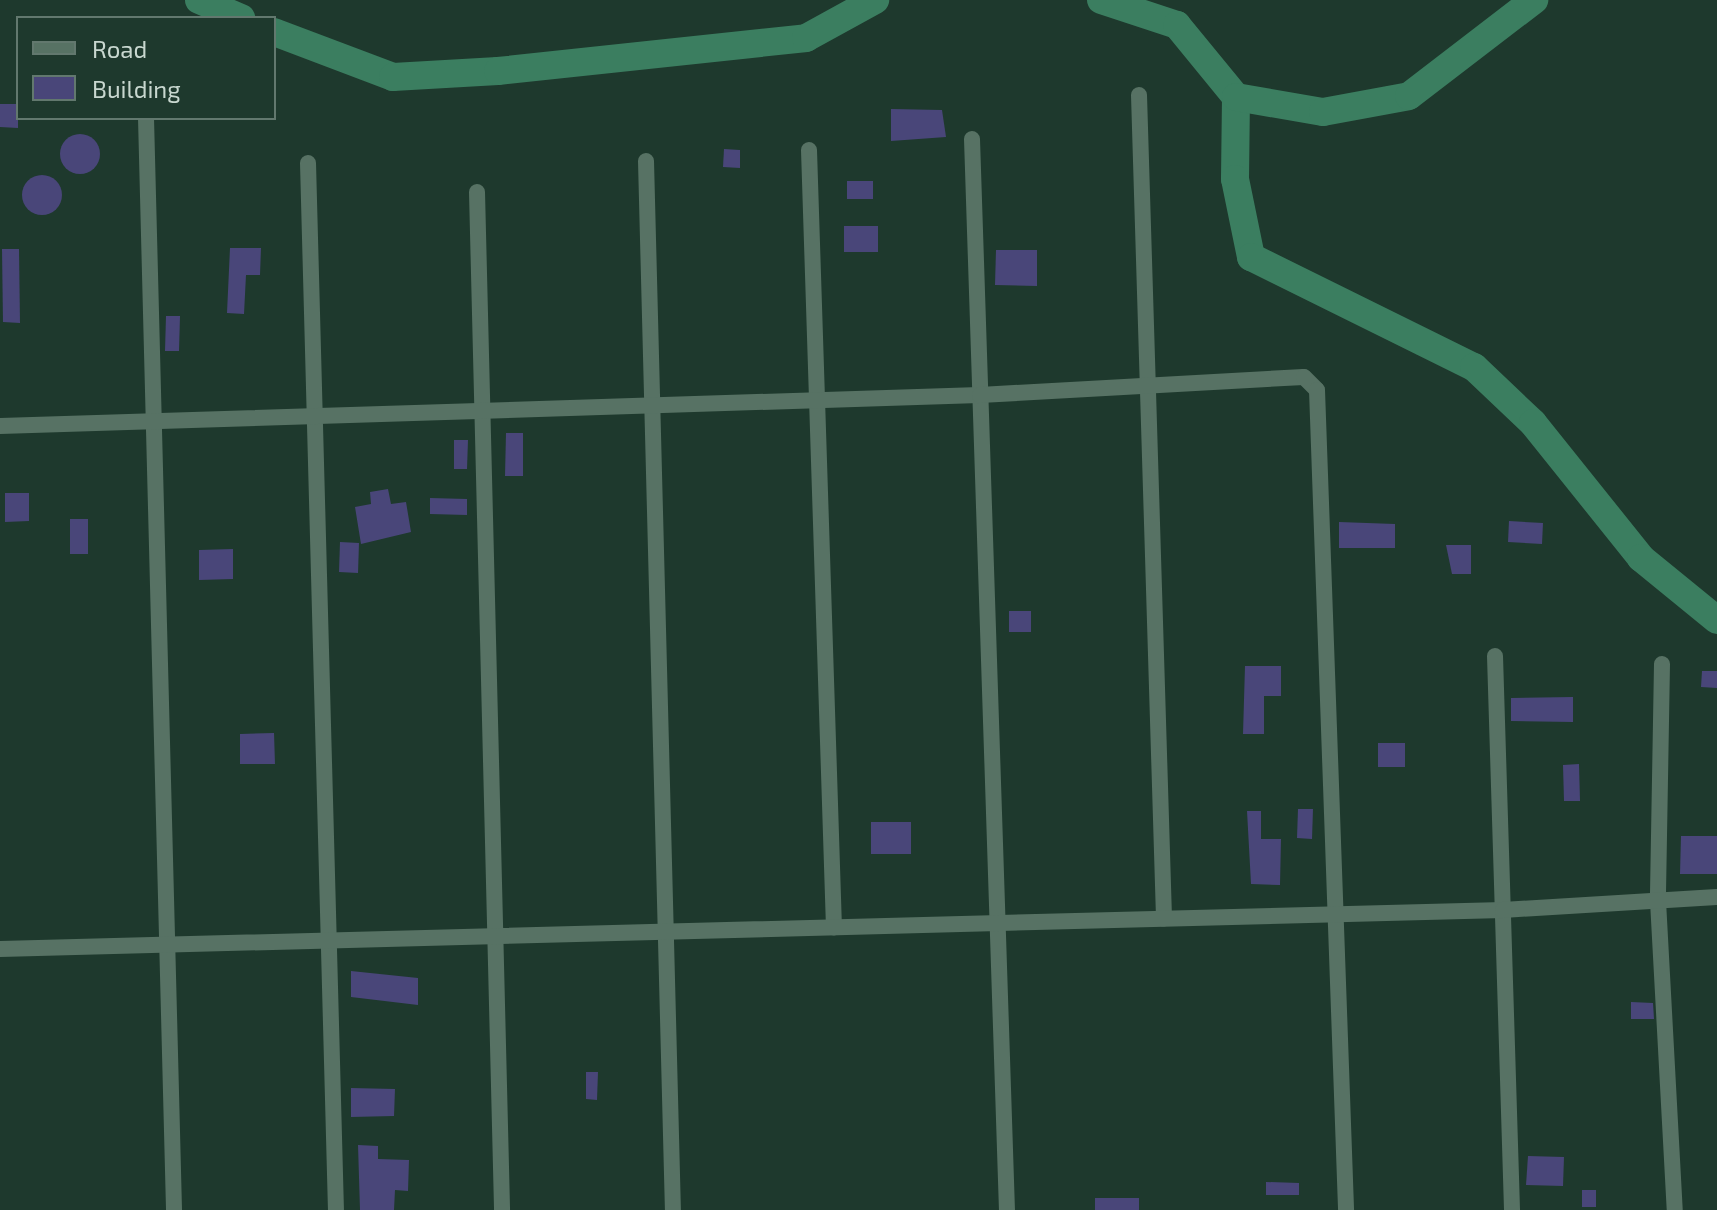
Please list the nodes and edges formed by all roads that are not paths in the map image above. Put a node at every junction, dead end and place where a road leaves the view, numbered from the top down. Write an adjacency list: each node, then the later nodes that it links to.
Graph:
1 (1139, 95): 8 (street)
2 (146, 120): 14 (street)
3 (972, 139): 9 (street)
4 (809, 150): 10 (street)
5 (646, 161): 11 (street)
6 (308, 163): 13 (street)
7 (477, 192): 12 (street)
8 (1152, 382): 9 (street); 21 (street); 22 (street)
9 (980, 395): 10 (street); 23 (street)
10 (817, 400): 11 (street); 24 (street)
11 (652, 405): 12 (street); 25 (street)
12 (482, 411): 13 (street); 26 (street)
13 (314, 416): 14 (street); 27 (street)
14 (154, 421): 15 (street); 28 (street)
15 (0, 426)
16 (1495, 656): 20 (street)
17 (1662, 664): 19 (street)
18 (1717, 897): 19 (street)
19 (1658, 901): 20 (street); 37 (street)
20 (1503, 910): 21 (street); 36 (street)
21 (1336, 915): 22 (street); 35 (street)
22 (1164, 919): 23 (street)
23 (998, 923): 24 (street); 34 (street)
24 (834, 928): 25 (street)
25 (665, 932): 26 (street); 33 (street)
26 (496, 936): 27 (street); 32 (street)
27 (327, 941): 28 (street); 31 (street)
28 (168, 945): 29 (street); 30 (street)
29 (0, 949)
30 (174, 1210)
31 (336, 1210)
32 (502, 1210)
33 (673, 1210)
34 (1007, 1210)
35 (1346, 1210)
36 (1512, 1210)
37 (1675, 1210)

